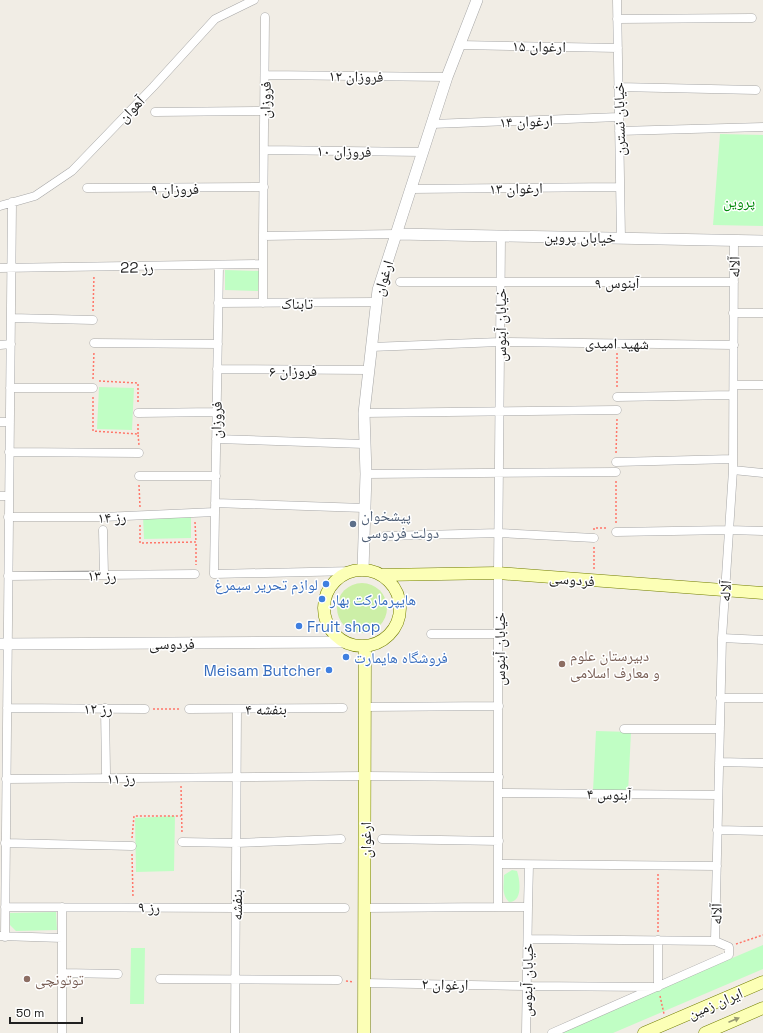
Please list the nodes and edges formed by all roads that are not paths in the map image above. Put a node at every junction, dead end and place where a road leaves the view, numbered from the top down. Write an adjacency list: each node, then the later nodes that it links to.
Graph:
1 (254, 0): 25 (street, آهوان)
2 (477, 0): 7 (street, ارغوان)
3 (617, 0): 6 (street, خیابان نسترن)
4 (265, 17): 9 (street, فروزان)
5 (752, 18): 6 (street)
6 (617, 19): 8 (street, خیابان نسترن)
7 (460, 45): 8 (street, ارغوان ۱۵); 10 (street, ارغوان)
8 (618, 48): 11 (street, خیابان نسترن)
9 (265, 76): 10 (street, فروزان ۱۲); 13 (street, فروزان)
10 (447, 77): 16 (street, ارغوان)
11 (618, 87): 12 (street); 15 (street, خیابان نسترن)
12 (756, 90)
13 (265, 111): 14 (street); 19 (street, فروزان)
14 (154, 112)
15 (619, 117): 16 (street, ارغوان ۱۴); 18 (street, خیابان نسترن)
16 (432, 124): 20 (street, ارغوان)
17 (763, 127): 18 (street)
18 (619, 131): 22 (street, خیابان نسترن)
19 (265, 150): 20 (street, فروزان ۱۰); 21 (street, فروزان)
20 (423, 152): 24 (street, ارغوان)
21 (264, 187): 23 (street, فروزان ۹); 28 (street, فروزان)
22 (620, 187): 24 (street, ارغوان ۱۳); 30 (street, خیابان نسترن)
23 (87, 188)
24 (411, 189): 27 (street, ارغوان)
25 (12, 202): 26 (street, آهوان); 36 (street)
26 (0, 206)
27 (397, 234): 28 (street); 29 (street, خیابان پروین); 40 (street, ارغوان)
28 (263, 236): 33 (street, فروزان)
29 (500, 236): 30 (street, خیابان پروین); 38 (street, خیابان آبنوس)
30 (621, 238): 31 (street, خیابان پروین)
31 (734, 240): 32 (street, خیابان پروین); 39 (street, آلاله)
32 (763, 241)
33 (264, 264): 34 (street, رز 22); 42 (street, فروزان)
34 (219, 266): 36 (street, رز 22); 41 (street, فروزان)
35 (0, 268): 36 (street, رز 22)
36 (12, 268): 45 (street)
37 (400, 282): 38 (street, آبنوس ۹)
38 (500, 282): 39 (street, آبنوس ۹); 47 (street, خیابان آبنوس)
39 (734, 282): 43 (street, آلاله)
40 (376, 302): 42 (street, تابناک); 53 (street, ارغوان)
41 (218, 303): 42 (street, تابناک); 50 (street, فروزان)
42 (263, 303)
43 (733, 313): 44 (street); 52 (street, آلاله)
44 (763, 313)
45 (11, 318): 46 (street); 49 (street)
46 (93, 320)
47 (500, 342): 52 (street, شهید امیدی); 53 (street, شهید امیدی); 63 (street, خیابان آبنوس)
48 (94, 343): 50 (street)
49 (11, 344): 51 (street); 58 (street)
50 (218, 344): 54 (street, فروزان)
51 (0, 345)
52 (734, 345): 56 (street, آلاله)
53 (371, 347): 55 (street, ارغوان)
54 (217, 370): 55 (street, فروزان ۶); 64 (street, فروزان)
55 (368, 370): 66 (street, ارغوان)
56 (734, 385): 57 (street); 60 (street, آلاله)
57 (763, 385)
58 (10, 388): 59 (street); 68 (street)
59 (93, 388)
60 (733, 396): 61 (street); 73 (street, آلاله)
61 (617, 397)
62 (617, 410): 63 (street)
63 (500, 411): 66 (street); 77 (street, خیابان آبنوس)
64 (216, 412): 65 (street); 69 (street, فروزان)
65 (138, 413)
66 (364, 413): 70 (street, ارغوان)
67 (0, 422): 68 (street)
68 (10, 422): 71 (street)
69 (216, 439): 70 (street); 81 (street, فروزان)
70 (364, 444): 79 (street, ارغوان)
71 (9, 452): 72 (street); 83 (street)
72 (139, 453)
73 (733, 459): 74 (street); 75 (street, آلاله)
74 (616, 462)
75 (733, 470): 78 (street); 89 (street, آلاله)
76 (616, 472): 77 (street)
77 (499, 473): 79 (street); 92 (street, خیابان آبنوس)
78 (763, 473)
79 (366, 474): 85 (street, ارغوان)
80 (139, 476): 81 (street)
81 (216, 476): 84 (street, فروزان)
82 (0, 496): 83 (street)
83 (9, 496): 87 (street)
84 (215, 503): 85 (street); 86 (street, فروزان)
85 (364, 508): 95 (street, ارغوان)
86 (215, 512): 87 (street, رز ۱۴); 95 (street, فروزان)
87 (8, 517): 100 (street)
88 (103, 530): 98 (street)
89 (729, 530): 90 (street); 91 (street); 101 (street, آلاله)
90 (616, 532)
91 (763, 532)
92 (499, 533): 93 (street); 94 (street); 96 (street, خیابان آبنوس)
93 (385, 536)
94 (594, 538)
95 (358, 571): 99 (main road); 107 (main road)
96 (498, 573): 99 (main road, فردوسی); 101 (main road, فردوسی); 104 (street, خیابان آبنوس)
97 (196, 574): 98 (street, رز ۱۳)
98 (104, 575): 100 (street, رز ۱۳)
99 (381, 575): 109 (main road)
100 (8, 576): 108 (street)
101 (725, 590): 102 (main road, فردوسی); 105 (street, آلاله)
102 (763, 593)
103 (431, 634): 104 (street)
104 (499, 634): 112 (street, خیابان آبنوس)
105 (722, 638): 106 (street); 110 (street, آلاله)
106 (763, 640)
107 (344, 642): 108 (street, فردوسی); 109 (main road)
108 (4, 644): 113 (street)
109 (365, 646): 117 (main road, ارغوان)
110 (720, 698): 111 (street); 121 (street, آلاله)
111 (763, 698)
112 (499, 706): 117 (street); 128 (street, خیابان آبنوس)
113 (7, 708): 114 (street, رز ۱۲); 122 (street)
114 (105, 708): 115 (street, رز ۱۲); 125 (street)
115 (145, 708)
116 (343, 708): 119 (street, بنفشه ۴)
117 (365, 708): 126 (main road, ارغوان)
118 (189, 709): 119 (street, بنفشه ۴)
119 (237, 709): 127 (street, بنفشه)
120 (624, 729): 121 (street)
121 (720, 729): 123 (street, آلاله)
122 (3, 759): 129 (street)
123 (719, 762): 124 (street); 131 (street, آلاله)
124 (763, 762)
125 (106, 773)
126 (365, 776): 127 (street); 128 (street); 150 (main road, ارغوان)
127 (236, 777): 129 (street, رز ۱۱); 140 (street, بنفشه)
128 (499, 777): 130 (street, خیابان آبنوس)
129 (6, 779): 133 (street)
130 (499, 793): 131 (street, آبنوس ۴); 137 (street, خیابان آبنوس)
131 (718, 795): 132 (street, آلاله)
132 (718, 830): 134 (street); 144 (street, آلاله)
133 (3, 831): 139 (street)
134 (763, 831)
135 (341, 839): 140 (street)
136 (382, 839): 137 (street)
137 (499, 841): 142 (street, خیابان آبنوس)
138 (182, 842): 140 (street)
139 (6, 843): 141 (street); 145 (street)
140 (236, 843): 148 (street, بنفشه)
141 (132, 846)
142 (499, 864): 143 (street); 147 (street, خیابان آبنوس)
143 (529, 865): 144 (street); 151 (street, خیابان آبنوس)
144 (717, 866): 156 (street, آلاله)
145 (5, 907): 146 (street, رز ۹); 152 (street)
146 (62, 907): 148 (street, رز ۹); 153 (street)
147 (498, 907): 150 (street); 151 (street)
148 (236, 908): 149 (street, رز ۹); 159 (street, بنفشه)
149 (345, 908)
150 (364, 908): 163 (main road, ارغوان)
151 (528, 908): 154 (street, خیابان آبنوس)
152 (2, 936): 153 (street)
153 (62, 938): 157 (street)
154 (528, 939): 155 (street); 164 (street, خیابان آبنوس)
155 (658, 940): 156 (street); 165 (street)
156 (715, 941): 165 (street)
157 (62, 973): 158 (street); 167 (street)
158 (118, 974)
159 (235, 978): 160 (street); 161 (street); 168 (street, بنفشه)
160 (160, 979)
161 (338, 980)
162 (763, 982): 172 (main road, ایران زمین)
163 (364, 983): 164 (street, ارغوان ۲); 169 (main road, ارغوان)
164 (527, 986): 165 (street, ارغوان ۲); 170 (street, خیابان آبنوس)
165 (658, 987): 171 (street)
166 (763, 1008): 173 (main road, ایران زمین, one-way to 166)
167 (62, 1033)
168 (235, 1033)
169 (364, 1033)
170 (526, 1033)
171 (552, 1033)
172 (644, 1033)
173 (705, 1033)

